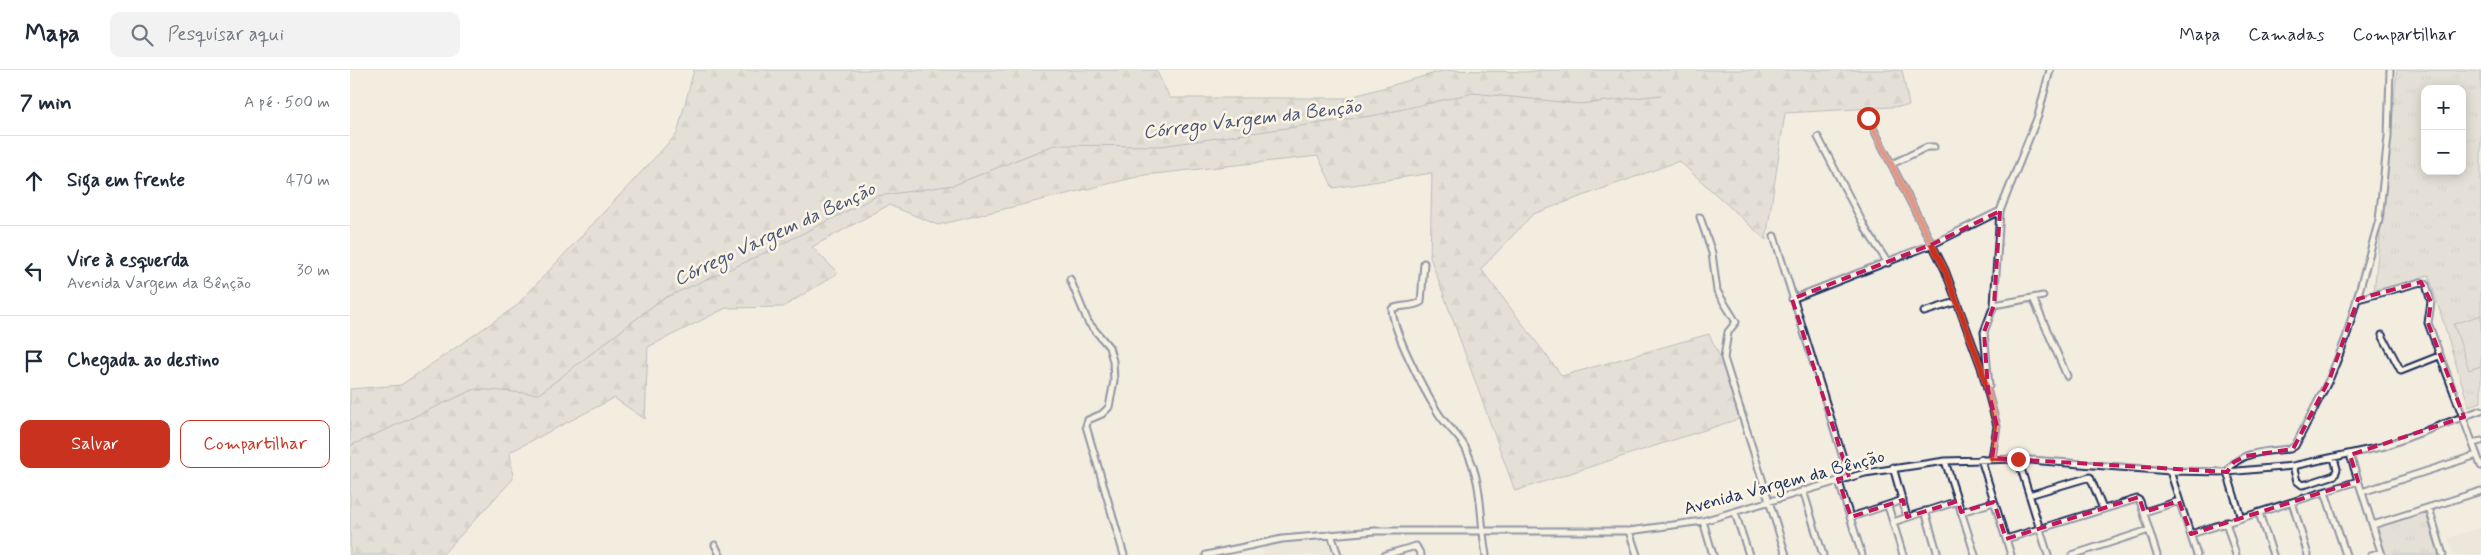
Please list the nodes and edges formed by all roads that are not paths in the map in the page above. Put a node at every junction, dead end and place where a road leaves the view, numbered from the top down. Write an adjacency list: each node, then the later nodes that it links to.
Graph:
1 (2050, 70): 7 (street)
2 (2390, 70): 17 (street)
3 (1868, 118): 6 (street)
4 (1818, 137): 12 (street)
5 (1934, 147): 6 (street)
6 (1892, 164): 10 (street)
7 (2000, 211): 10 (street); 19 (street)
8 (1700, 217): 52 (street)
9 (1774, 236): 16 (street)
10 (1933, 244): 12 (street); 18 (street)
11 (1424, 263): 73 (street)
12 (1888, 263): 16 (street)
13 (1070, 279): 80 (street)
14 (2043, 296): 15 (street)
15 (2033, 298): 19 (street); 23 (street)
16 (1792, 299): 41 (street)
17 (2358, 299): 22 (street); 40 (street)
18 (1956, 302): 20 (street); 24 (street)
19 (1994, 305): 24 (street)
20 (1924, 312)
21 (2382, 335): 22 (street)
22 (2439, 356): 26 (street)
23 (2067, 376)
24 (1988, 390): 32 (street)
25 (2481, 410): 26 (street, Avenida Vargem da Bênção)
26 (2464, 417): 28 (street); 29 (street, Avenida Vargem da Bênção)
27 (2481, 441): 28 (street)
28 (2474, 443): 30 (street)
29 (2350, 455): 33 (street, Avenida Vargem da Bênção); 43 (street)
30 (2477, 455): 37 (street); 46 (street)
31 (1981, 458): 32 (street, Avenida Vargem da Bênção); 35 (street, Avenida Vargem da Bênção); 53 (street)
32 (1992, 458): 34 (street, Avenida Vargem da Bênção)
33 (2334, 458): 36 (street, Avenida Vargem da Bênção); 36 (street)
34 (2018, 459): 39 (street, Avenida Vargem da Bênção); 48 (street)
35 (1945, 461): 38 (street, Avenida Vargem da Bênção); 50 (street)
36 (2293, 466): 40 (street, Avenida Vargem da Bênção)
37 (2481, 466)
38 (1893, 468): 41 (street, Avenida Vargem da Bênção); 49 (street)
39 (2170, 471): 40 (street, Avenida Vargem da Bênção); 51 (street)
40 (2228, 472): 65 (street)
41 (1849, 476): 42 (street, Avenida Vargem da Bênção)
42 (1838, 479): 44 (street, Avenida Vargem da Bênção); 63 (street)
43 (2358, 481): 45 (street); 46 (street)
44 (1803, 490): 52 (street, Avenida Vargem da Bênção); 90 (street)
45 (2325, 492): 54 (street); 103 (street)
46 (2362, 492): 69 (street)
47 (2481, 492): 56 (street)
48 (2029, 494): 57 (street); 70 (street)
49 (1902, 500): 55 (street); 64 (street)
50 (1958, 501): 58 (street); 59 (street)
51 (2179, 501): 60 (street); 75 (street)
52 (1769, 502): 61 (street, Avenida Vargem da Bênção); 89 (street)
53 (1994, 502): 59 (street); 76 (street)
54 (2292, 502): 62 (street); 102 (street)
55 (1888, 506): 63 (street); 67 (street)
56 (2429, 508): 69 (street); 105 (street)
57 (2103, 509): 60 (street); 70 (street)
58 (1925, 511): 64 (street); 93 (street)
59 (1961, 512): 94 (street)
60 (2144, 512): 71 (street)
61 (1735, 513): 66 (street, Avenida Vargem da Bênção); 88 (street)
62 (2259, 513): 65 (street); 101 (street)
63 (1851, 517): 91 (street)
64 (1907, 517): 67 (street)
65 (2241, 518): 68 (street)
66 (1703, 521): 72 (street, Avenida Vargem da Bênção); 87 (street)
67 (1893, 522): 92 (street)
68 (2226, 522): 75 (street); 100 (street)
69 (2373, 525): 78 (street)
70 (2040, 530): 76 (street); 96 (street)
71 (2149, 530): 97 (street); 98 (street)
72 (1629, 531): 73 (street, Avenida Vargem da Bênção); 86 (street)
73 (1482, 533): 74 (street, Avenida Vargem da Bênção); 85 (street)
74 (1331, 534): 81 (street, Avenida Vargem da Bênção); 82 (street)
75 (2191, 534): 99 (street)
76 (2006, 539): 95 (street)
77 (715, 544): 79 (street)
78 (2382, 553): 104 (street)
79 (720, 555)
80 (1124, 555)
81 (1206, 555)
82 (1338, 555)
83 (1385, 555): 84 (street)
84 (1421, 555)
85 (1486, 555)
86 (1636, 555)
87 (1714, 555)
88 (1749, 555)
89 (1786, 555)
90 (1824, 555)
91 (1862, 555)
92 (1903, 555)
93 (1938, 555)
94 (1975, 555)
95 (2010, 555)
96 (2048, 555)
97 (2072, 555)
98 (2157, 555)
99 (2197, 555)
100 (2236, 555)
101 (2273, 555)
102 (2308, 555)
103 (2346, 555)
104 (2370, 555)
105 (2443, 555)

